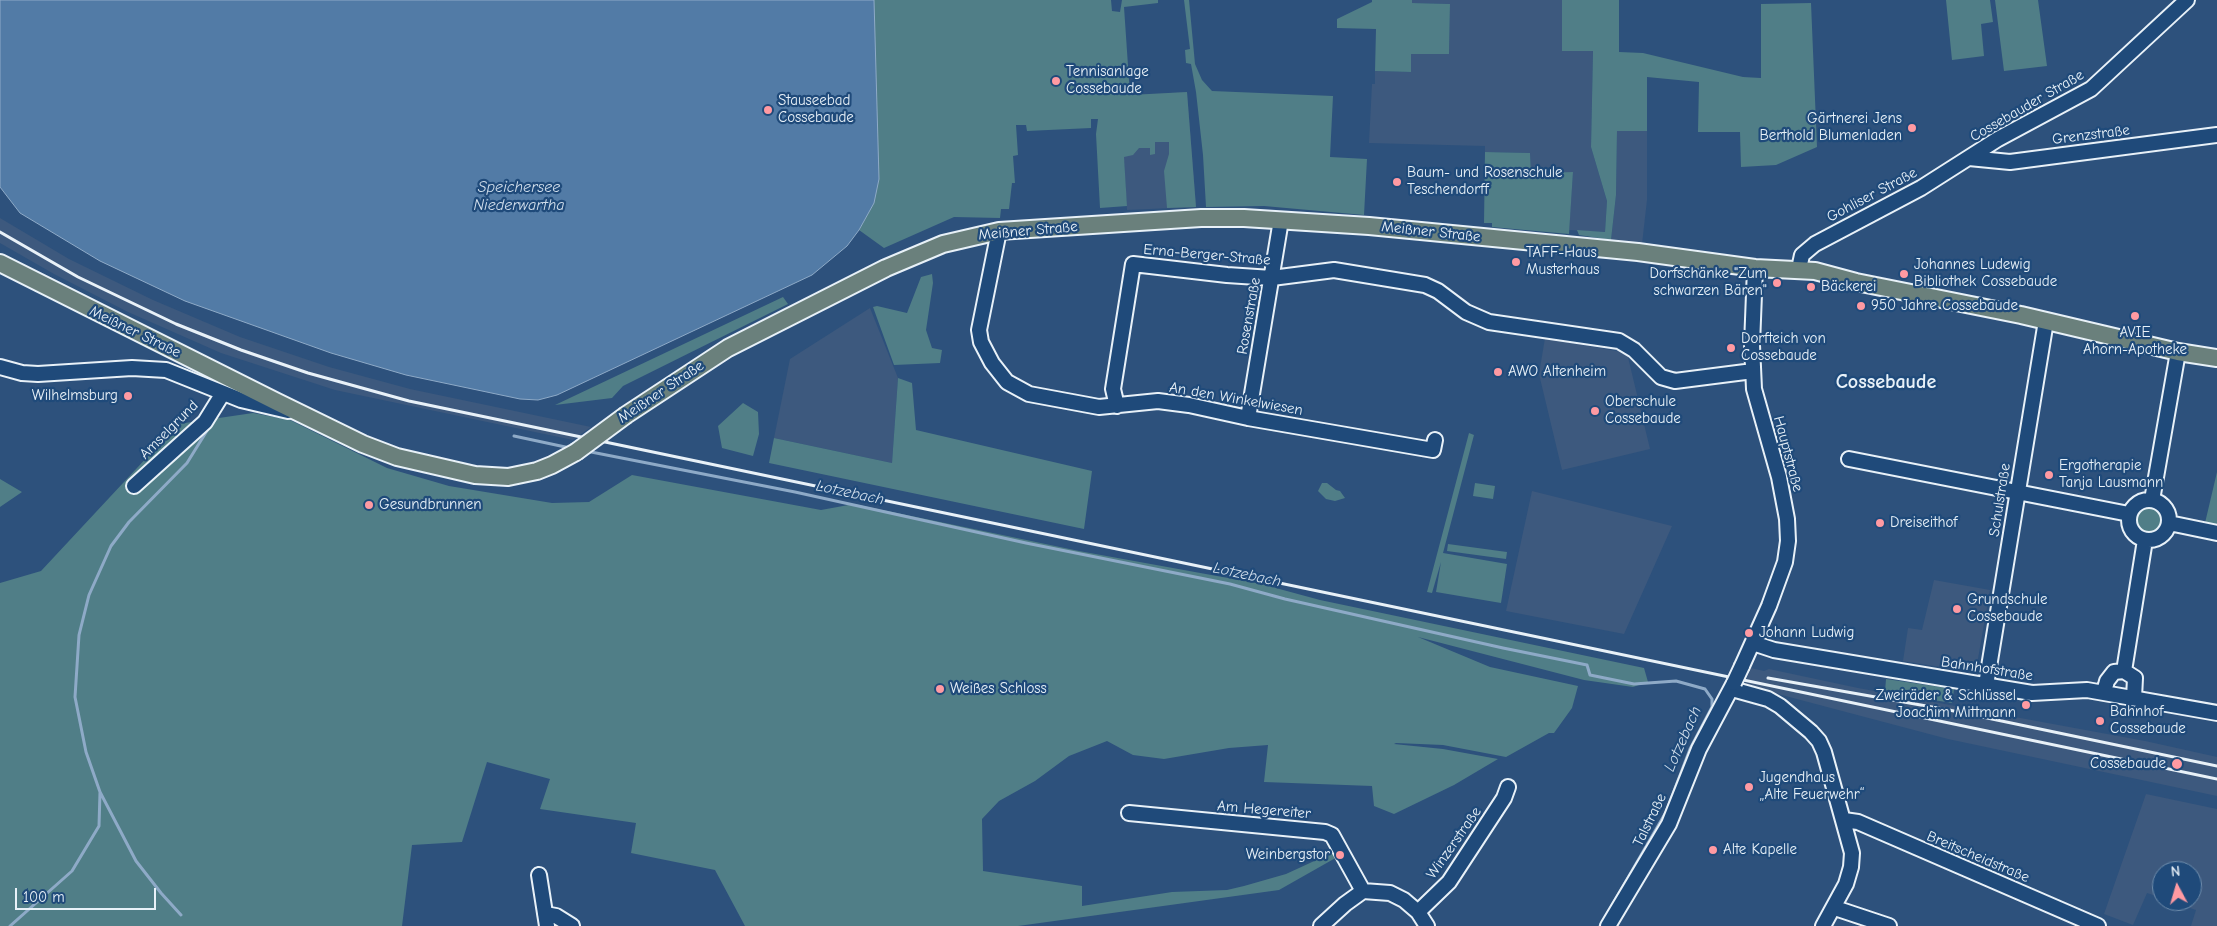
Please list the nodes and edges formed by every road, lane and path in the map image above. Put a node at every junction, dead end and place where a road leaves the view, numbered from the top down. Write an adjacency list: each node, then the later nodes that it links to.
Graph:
1 (2188, 0): 3 (street, Cossebauder Straße)
2 (2217, 135): 3 (street, Grenzstraße)
3 (1970, 158): 8 (street, Gohliser Straße)
4 (1281, 220): 5 (main road, Meißner Straße); 7 (main road, Meißner Straße); 9 (street, Rosenstraße)
5 (999, 231): 16 (street, An den Winkelwiesen); 17 (main road, Meißner Straße, bridge)
6 (0, 263): 17 (main road, Meißner Straße)
7 (1755, 268): 8 (main road, Meißner Straße); 14 (street, Hauptstraße)
8 (1799, 269): 10 (main road, Meißner Straße)
9 (1272, 278): 14 (street, Erna-Berger-Straße); 16 (street, Erna-Berger-Straße); 18 (street, Rosenstraße)
10 (2046, 321): 11 (main road, Meißner Straße); 22 (street, Schulstraße)
11 (2178, 352): 12 (main road, Meißner Straße); 23 (street)
12 (2217, 358)
13 (0, 367): 15 (street)
14 (1753, 371): 28 (street, Hauptstraße)
15 (223, 393): 17 (street); 21 (street, Amselgrund)
16 (1117, 406): 18 (street, An den Winkelwiesen)
17 (292, 410)
18 (1248, 418): 19 (street, An den Winkelwiesen)
19 (1434, 440)
20 (1849, 459): 22 (street)
21 (134, 486)
22 (2017, 493): 24 (street); 30 (street, Schulstraße)
23 (2152, 500): 24 (street); 25 (street)
24 (2129, 514): 27 (street)
25 (2169, 523): 26 (street); 27 (street)
26 (2217, 533)
27 (2145, 540): 29 (street)
28 (1753, 643): 30 (street, Bahnhofstraße); 31 (street, Talstraße, bridge)
29 (2124, 671): 32 (street); 33 (street)
30 (1986, 685): 32 (street, Bahnhofstraße)
31 (1733, 686): 37 (street); 46 (street, Talstraße)
32 (2104, 692): 33 (street, Bahnhofstraße)
33 (2134, 698): 34 (street, Bahnhofstraße)
34 (2217, 713)
35 (1508, 787): 41 (street, Winzerstraße)
36 (1129, 813): 39 (street, Am Hegereiter)
37 (1844, 820): 40 (street); 49 (street, Breitscheidstraße)
38 (539, 875): 42 (street)
39 (1363, 891): 41 (street); 44 (street)
40 (1834, 908): 47 (street); 48 (street)
41 (1418, 912): 45 (street)
42 (546, 920): 43 (street)
43 (572, 926)
44 (1321, 926)
45 (1427, 926)
46 (1608, 926)
47 (1823, 926)
48 (1889, 926)
49 (2098, 926)

